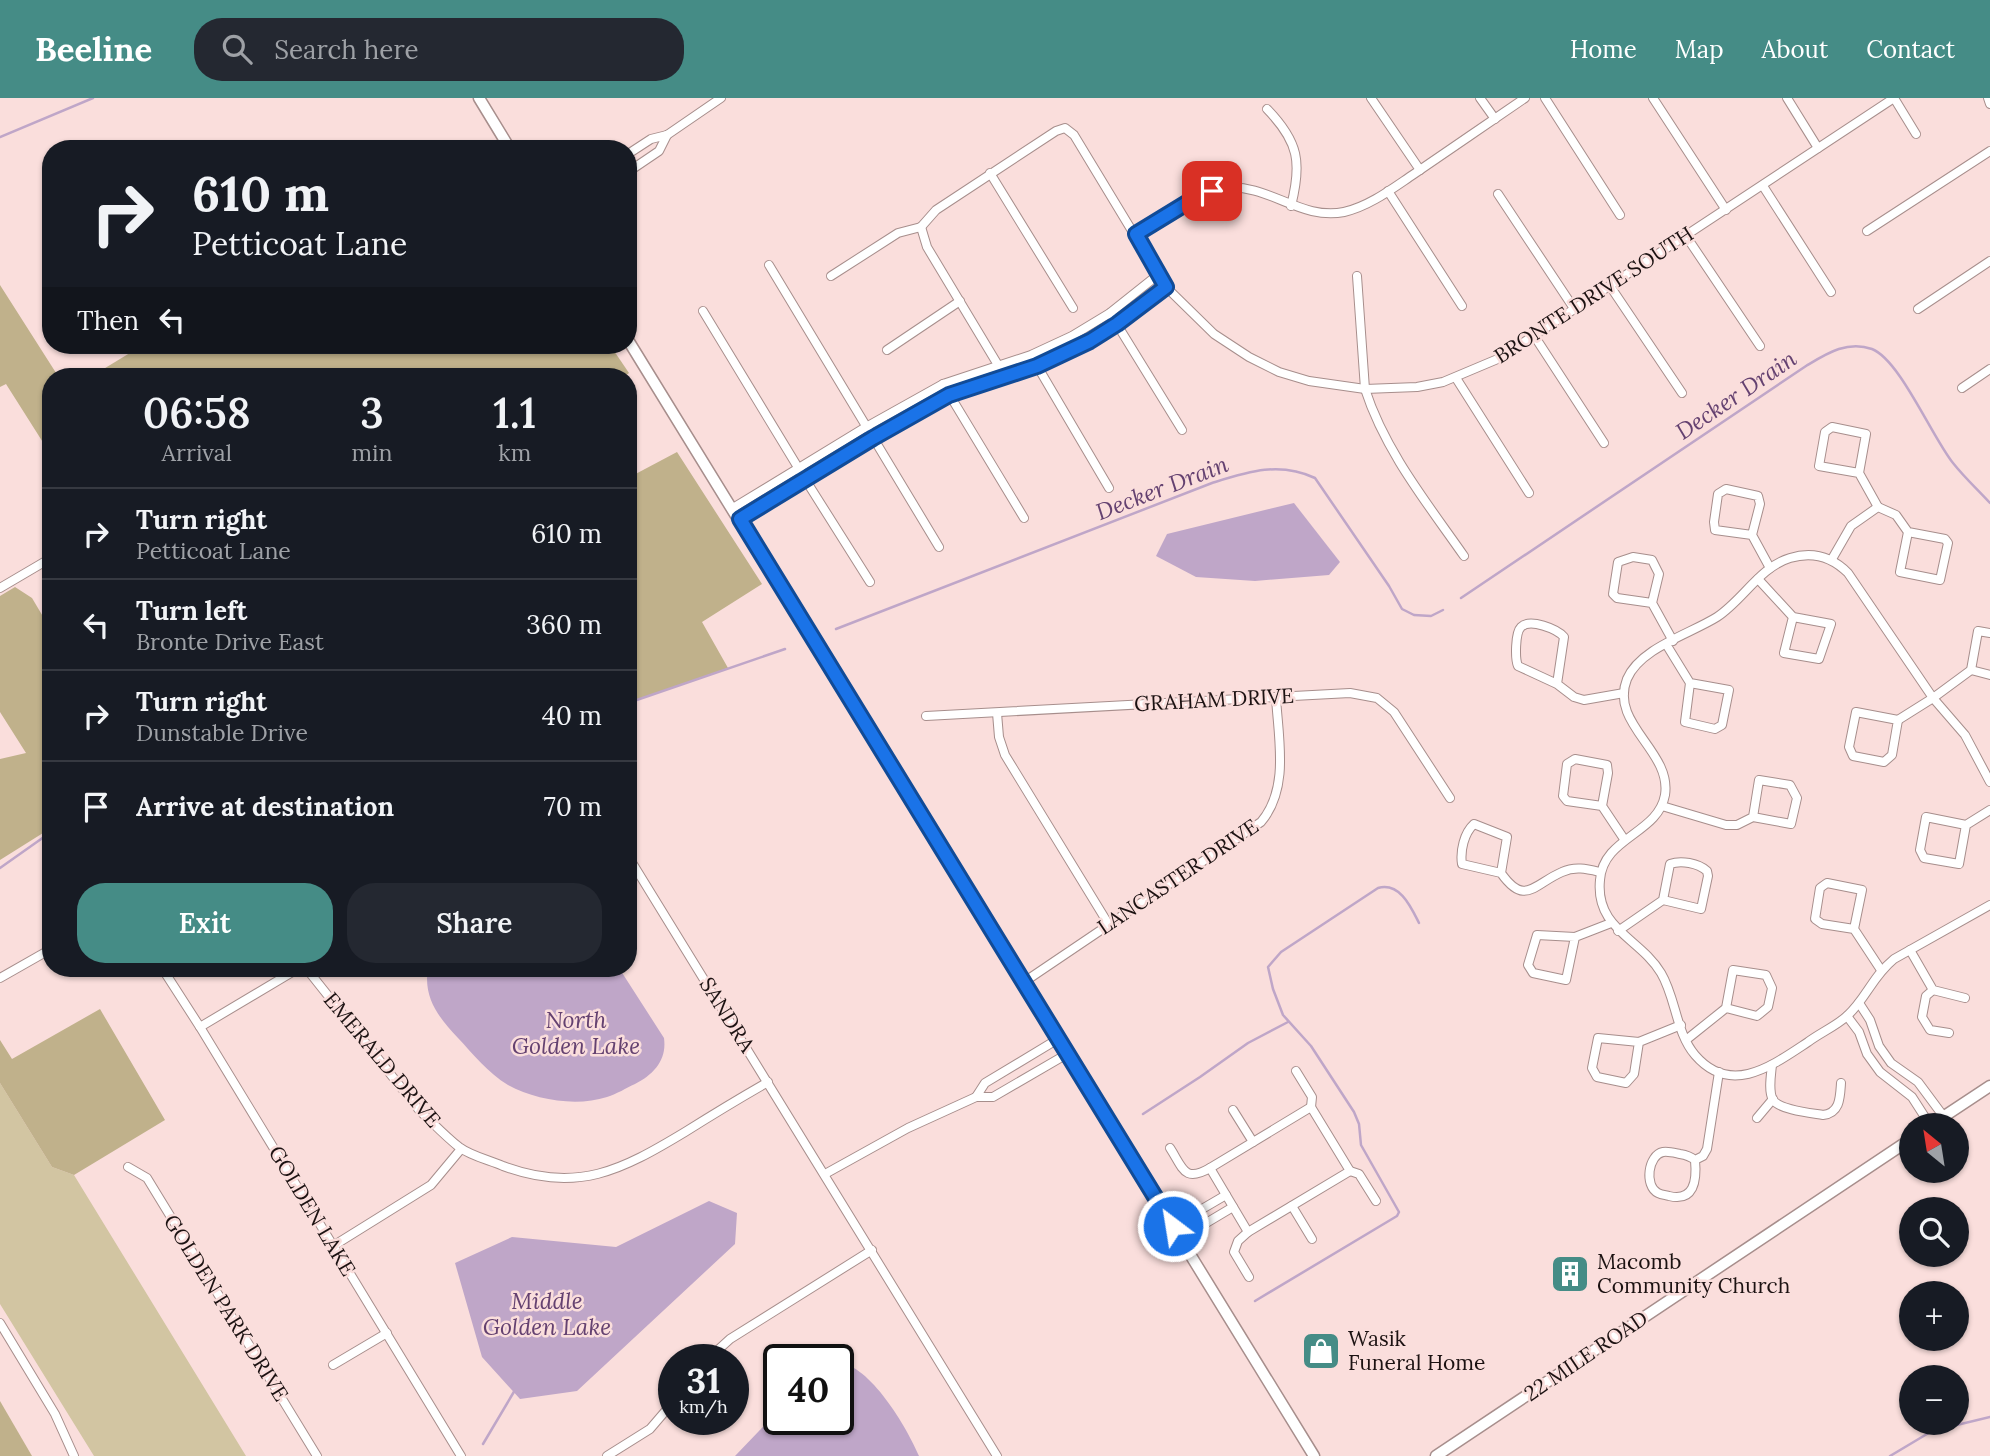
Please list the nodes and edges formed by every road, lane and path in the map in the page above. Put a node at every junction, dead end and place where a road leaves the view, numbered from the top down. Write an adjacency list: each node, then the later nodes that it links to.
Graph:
1 (480, 98): 16 (street)
2 (721, 98): 15 (street)
3 (1371, 98): 21 (street)
4 (1480, 98): 13 (street)
5 (1525, 98): 13 (street)
6 (1545, 98): 28 (street)
7 (1653, 98): 27 (street)
8 (1787, 98): 18 (street)
9 (1894, 98): 14 (street); 18 (street, BRONTE DRIVE SOUTH)
10 (1988, 98): 11 (street)
11 (1990, 104)
12 (1267, 109): 26 (street)
13 (1495, 119): 21 (street)
14 (1916, 134)
15 (667, 135): 17 (street); 20 (street)
16 (505, 140)
17 (637, 148)
18 (1818, 148): 23 (street, BRONTE DRIVE SOUTH)
19 (1990, 151): 30 (street)
20 (637, 166)
21 (1420, 170): 24 (street)
22 (990, 173): 29 (street); 31 (street, BRONTE DRIVE SOUTH); 43 (street)
23 (1763, 186): 27 (street, BRONTE DRIVE SOUTH); 40 (street)
24 (1388, 191): 26 (street); 42 (street)
25 (1498, 194): 45 (street)
26 (1291, 205): 31 (street)
27 (1726, 210): 32 (street, BRONTE DRIVE SOUTH)
28 (1619, 215)
29 (921, 226): 36 (street); 41 (street)
30 (1867, 230)
31 (1136, 234): 35 (street, BRONTE DRIVE SOUTH)
32 (1686, 236): 38 (street, BRONTE DRIVE SOUTH); 50 (street)
33 (1990, 261): 44 (street)
34 (769, 265): 64 (street)
35 (1159, 274): 39 (street, BRONTE DRIVE SOUTH); 47 (street)
36 (831, 276)
37 (1357, 276): 61 (street)
38 (1610, 286): 45 (street, BRONTE DRIVE SOUTH); 62 (street)
39 (1166, 287): 48 (street); 61 (street, BRONTE DRIVE SOUTH)
40 (1831, 292)
41 (960, 301): 51 (street); 54 (street)
42 (1462, 306)
43 (1073, 308)
44 (1918, 309)
45 (1575, 310): 49 (street, BRONTE DRIVE SOUTH)
46 (704, 311): 68 (street)
47 (1110, 313): 48 (street); 53 (street)
48 (1117, 324): 55 (street); 65 (street)
49 (1535, 337): 58 (street, BRONTE DRIVE SOUTH); 67 (street)
50 (1760, 346)
51 (887, 350)
52 (637, 354): 74 (street)
53 (1031, 355): 54 (street); 55 (street)
54 (998, 366): 57 (street); 59 (street)
55 (1037, 366): 57 (street); 71 (street)
56 (1990, 369): 60 (street)
57 (1005, 377): 63 (street)
58 (1456, 378): 61 (street, BRONTE DRIVE SOUTH); 72 (street)
59 (943, 384): 63 (street); 64 (street)
60 (1962, 388)
61 (1365, 389): 80 (street)
62 (1682, 393)
63 (949, 395): 66 (street); 75 (street)
64 (866, 427): 66 (street); 68 (street)
65 (1182, 430)
66 (873, 438): 70 (street); 79 (street)
67 (1604, 443)
68 (798, 469): 70 (street); 74 (street)
69 (1859, 473): 69 (street); 73 (street)
70 (804, 480): 76 (street); 85 (street)
71 (1109, 488)
72 (1529, 493)
73 (1878, 507): 77 (street); 81 (street)
74 (733, 508): 76 (street)
75 (1024, 518)
76 (740, 519): 126 (street)
77 (1908, 532): 77 (street)
78 (1752, 535): 78 (street); 83 (street)
79 (939, 547)
80 (1464, 556)
81 (1832, 559): 83 (street); 97 (street)
82 (42, 563): 86 (street)
83 (1770, 568): 84 (street)
84 (1758, 579): 88 (street); 90 (street)
85 (870, 582)
86 (0, 589)
87 (1653, 603): 87 (street); 90 (street)
88 (1793, 617): 88 (street)
89 (1990, 633): 91 (street)
90 (1669, 643): 93 (street); 95 (street)
91 (1971, 670): 92 (street); 97 (street)
92 (1990, 675)
93 (1690, 683): 93 (street)
94 (1557, 684): 94 (street); 95 (street)
95 (1624, 694): 104 (street)
96 (1276, 697): 98 (street, GRAHAM DRIVE); 102 (street, GRAHAM DRIVE); 115 (street, LANCASTER DRIVE)
97 (1933, 698): 100 (street); 101 (street)
98 (997, 713): 99 (street, GRAHAM DRIVE); 115 (street)
99 (926, 716)
100 (1898, 720): 100 (street)
101 (1990, 782)
102 (1450, 799)
103 (1602, 806): 103 (street); 108 (street)
104 (1662, 806): 106 (street); 108 (street)
105 (1990, 810): 107 (street)
106 (1753, 817): 106 (street)
107 (1966, 825): 107 (street)
108 (1624, 839): 110 (street)
109 (637, 871): 144 (street, SANDRA)
110 (1600, 872): 111 (street); 114 (street)
111 (1502, 873): 111 (street)
112 (1663, 901): 112 (street); 117 (street)
113 (1990, 905): 119 (street)
114 (1611, 923): 117 (street); 118 (street)
115 (1109, 925): 126 (street, LANCASTER DRIVE)
116 (1854, 929): 116 (street); 121 (street)
117 (1618, 931): 132 (street)
118 (1575, 937): 118 (street)
119 (1910, 950): 121 (street); 127 (street)
120 (42, 955): 125 (street)
121 (1881, 970): 129 (street)
122 (168, 977): 133 (street, GOLDEN LAKE)
123 (284, 977): 133 (street)
124 (313, 977): 158 (street, EMERALD DRIVE)
125 (0, 978)
126 (1024, 982): 135 (street)
127 (1933, 990): 128 (street); 134 (street)
128 (1965, 998)
129 (1859, 1003): 131 (street); 139 (street)
130 (1726, 1008): 130 (street); 136 (street)
131 (1847, 1016): 140 (street); 143 (street)
132 (1681, 1025): 136 (street); 137 (street)
133 (201, 1027): 172 (street, GOLDEN LAKE)
134 (1949, 1033)
135 (1058, 1039): 138 (street); 147 (street)
136 (1686, 1040): 142 (street)
137 (1639, 1042): 137 (street)
138 (1067, 1054): 147 (street); 168 (street)
139 (1891, 1063): 143 (street); 152 (street)
140 (1772, 1065): 142 (street); 148 (street)
141 (1296, 1071): 149 (street)
142 (1719, 1072): 159 (street)
143 (1880, 1072): 151 (street)
144 (768, 1082): 158 (street); 163 (street, SANDRA)
145 (1841, 1083): 148 (street)
146 (1990, 1086): 153 (street)
147 (976, 1097): 163 (street)
148 (1773, 1099): 154 (street)
149 (1311, 1107): 155 (street); 162 (street)
150 (1233, 1110): 155 (street)
151 (1923, 1113)
152 (1941, 1113)
153 (1950, 1113)
154 (1756, 1118)
155 (1253, 1142): 161 (street)
156 (1899, 1147): 186 (street, 22 MILE ROAD)
157 (1170, 1148): 161 (street)
158 (461, 1149): 172 (street)
159 (1695, 1160): 159 (street)
160 (128, 1167): 181 (street, GOLDEN PARK DRIVE)
161 (1210, 1168): 164 (street)
162 (1350, 1171): 165 (street); 166 (street)
163 (825, 1174): 173 (street, SANDRA)
164 (1226, 1195): 167 (street); 168 (street)
165 (1376, 1201)
166 (1292, 1206): 169 (street); 171 (street)
167 (1233, 1207): 169 (street); 170 (street)
168 (1173, 1226): 170 (street)
169 (1248, 1232): 174 (street)
170 (1181, 1238): 185 (street)
171 (1312, 1239)
172 (333, 1245): 176 (street, GOLDEN LAKE)
173 (872, 1250): 177 (street); 184 (street)
174 (1249, 1278)
175 (0, 1322): 180 (street)
176 (387, 1334): 178 (street); 182 (street, GOLDEN LAKE)
177 (725, 1344)
178 (333, 1365)
179 (658, 1420): 183 (street)
180 (74, 1456)
181 (317, 1456)
182 (461, 1456)
183 (607, 1456)
184 (997, 1456)
185 (1314, 1456)
186 (1436, 1456)

